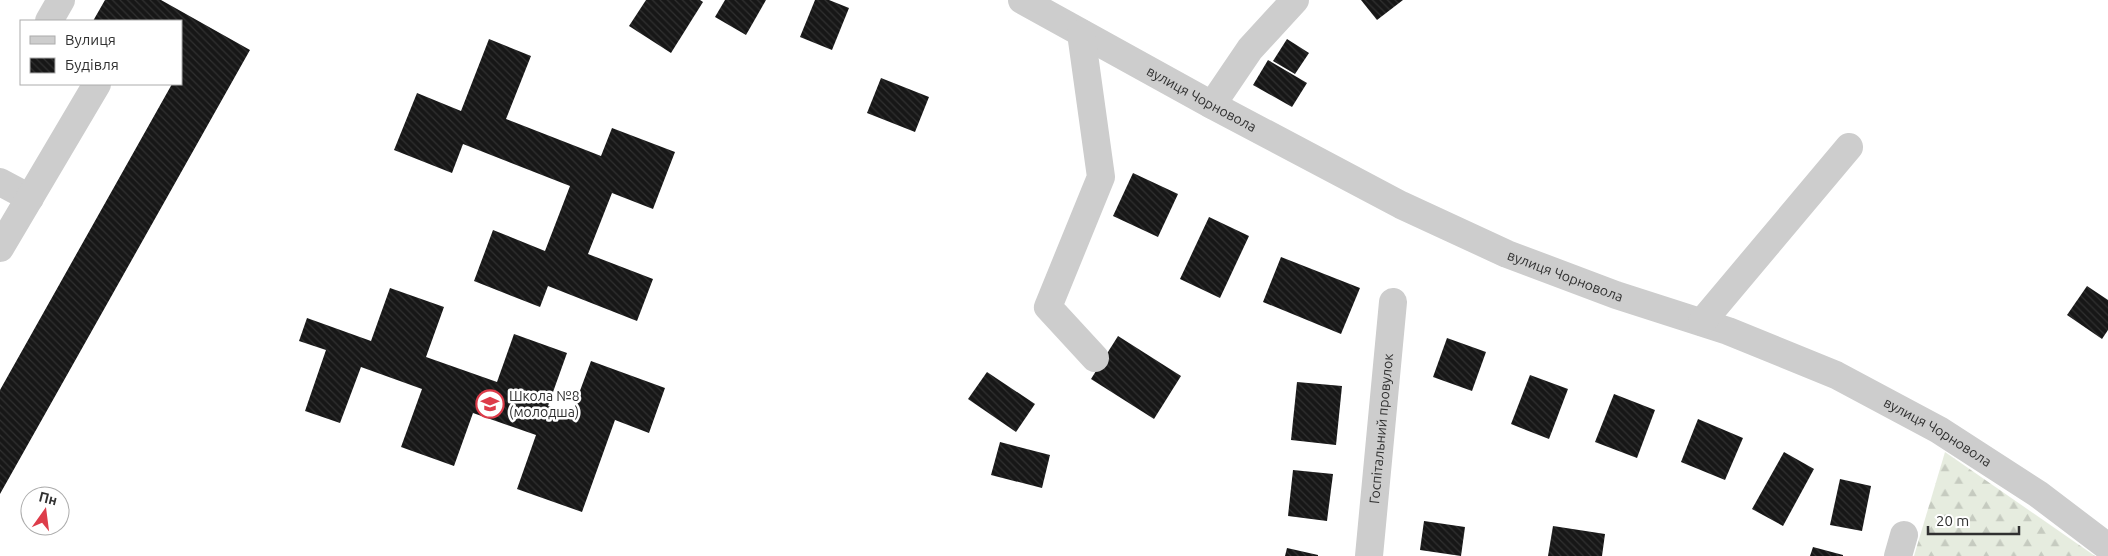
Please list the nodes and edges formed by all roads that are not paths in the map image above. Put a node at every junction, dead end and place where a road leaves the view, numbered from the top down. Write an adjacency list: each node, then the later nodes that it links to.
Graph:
1 (61, 0): 4 (street)
2 (1295, 0): 7 (street)
3 (1027, 1): 5 (street, вулиця Чорновола)
4 (50, 20)
5 (1081, 33): 7 (street, вулиця Чорновола); 14 (street)
6 (96, 85): 10 (street)
7 (1212, 105): 13 (street, вулиця Чорновола)
8 (1849, 147): 13 (street)
9 (0, 182): 10 (street)
10 (30, 198): 11 (street)
11 (0, 248)
12 (1393, 302): 16 (street, Госпітальний провулок)
13 (1702, 322): 15 (street, вулиця Чорновола)
14 (1095, 358)
15 (2108, 547)
16 (1369, 556)

